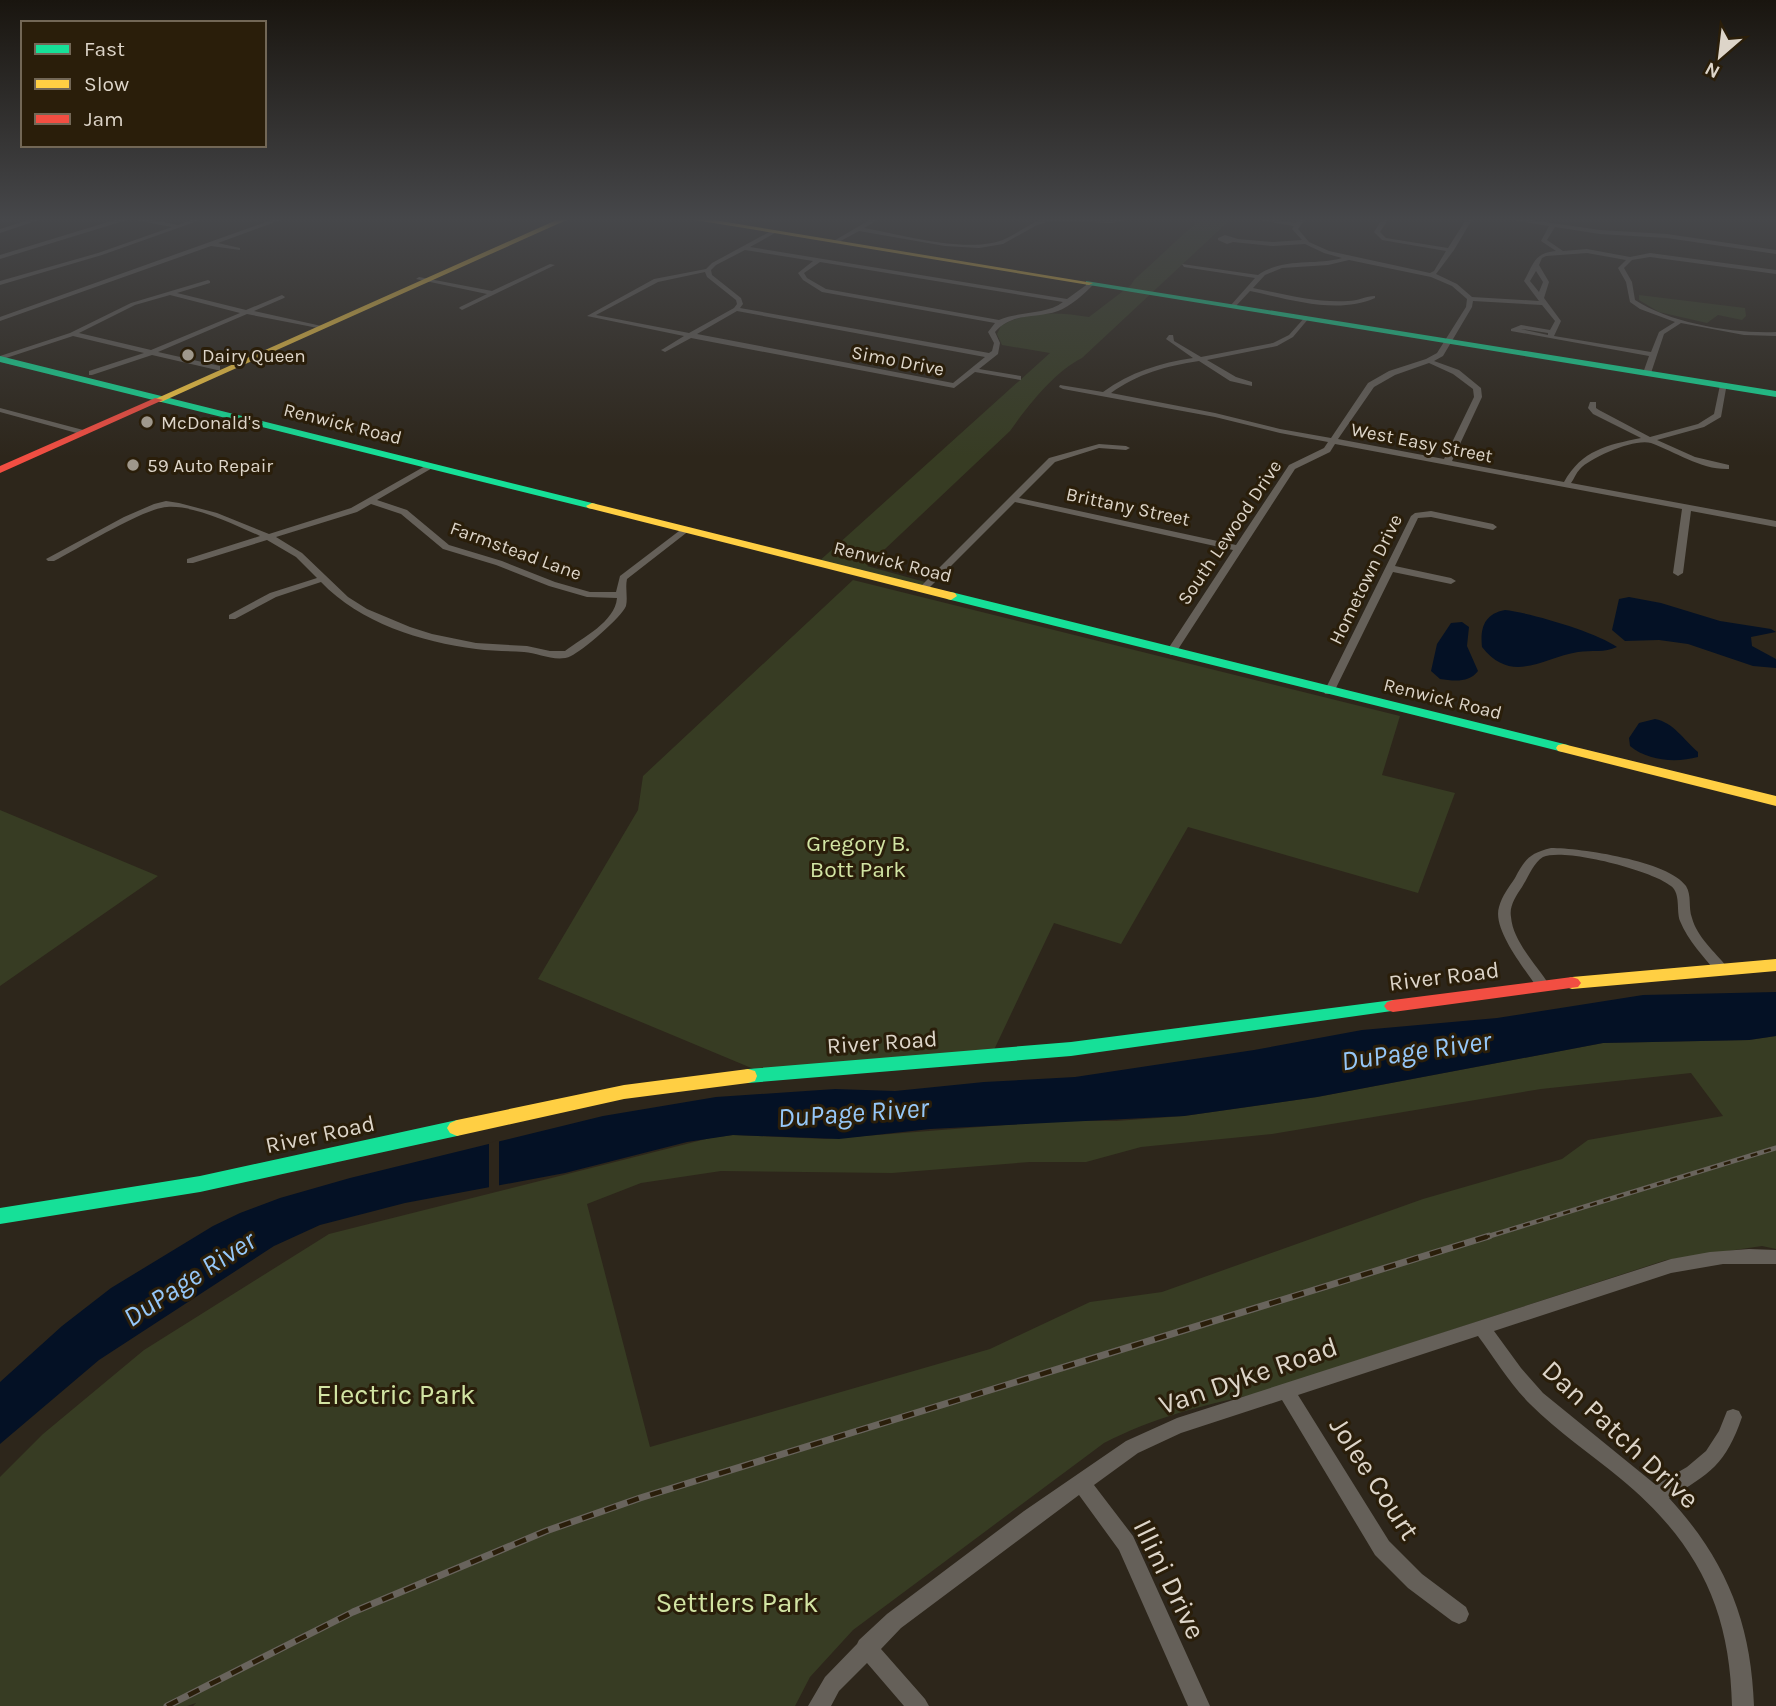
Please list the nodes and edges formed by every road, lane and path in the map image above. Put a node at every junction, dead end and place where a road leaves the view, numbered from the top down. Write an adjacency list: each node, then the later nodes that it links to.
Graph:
1 (60, 298): 26 (street)
2 (158, 298): 30 (street)
3 (186, 298): 24 (street)
4 (280, 298): 24 (street)
5 (383, 298): 29 (street)
6 (483, 298): 22 (street)
7 (624, 298): 31 (street, Simo Drive)
8 (736, 298): 23 (street)
9 (862, 298): 28 (street)
10 (1048, 298): 20 (street)
11 (1073, 298): 20 (street)
12 (1179, 298): 21 (street)
13 (1241, 298): 21 (street)
14 (1308, 298): 15 (street)
15 (1373, 298)
16 (1540, 298): 19 (street)
17 (1631, 298): 27 (street)
18 (1470, 299): 19 (street); 34 (street)
19 (1542, 300): 37 (street)
20 (1069, 301): 28 (street)
21 (1233, 306): 25 (street)
22 (462, 308)
23 (736, 309): 31 (street); 38 (street)
24 (244, 312): 29 (street); 36 (street)
25 (1306, 318): 34 (street); 40 (street)
26 (0, 319)
27 (1682, 320): 33 (street); 37 (street)
28 (1000, 322): 38 (street)
29 (315, 328): 42 (street); 52 (street)
30 (72, 334): 36 (street); 39 (street)
31 (689, 336): 35 (street); 43 (street, Simo Drive)
32 (1171, 336): 40 (street)
33 (1774, 336)
34 (1450, 340): 41 (street, South Lewood Drive); 44 (street)
35 (665, 350)
36 (151, 352): 42 (street); 45 (street)
37 (1653, 354): 44 (street)
38 (991, 356): 43 (street)
39 (0, 359): 45 (street, Renwick Road)
40 (1202, 360): 47 (street); 50 (street)
41 (1429, 361): 57 (street, South Lewood Drive); 59 (street)
42 (217, 368): 52 (street)
43 (974, 370): 46 (street)
44 (1647, 373): 48 (street)
45 (89, 377): 52 (street, Renwick Road)
46 (1018, 379)
47 (1249, 384)
48 (1724, 386): 51 (street); 56 (street)
49 (1063, 387): 50 (street, West Easy Street)
50 (1105, 394): 57 (street, West Easy Street)
51 (1776, 394)
52 (155, 398): 55 (street); 61 (street, Renwick Road)
53 (1593, 404): 56 (street)
54 (0, 410): 55 (street)
55 (80, 432): 60 (street); 63 (street)
56 (1652, 439): 62 (street); 64 (street)
57 (1333, 441): 59 (street, West Easy Street); 72 (street, South Lewood Drive)
58 (1126, 449): 65 (street)
59 (1447, 462): 64 (street, West Easy Street)
60 (0, 464)
61 (430, 467): 66 (street); 70 (street, Renwick Road)
62 (1726, 467)
63 (0, 470)
64 (1566, 485): 67 (street, West Easy Street)
65 (1012, 499): 72 (street, Brittany Street); 79 (street)
66 (371, 501): 71 (street); 80 (street, Farmstead Lane)
67 (1687, 507): 68 (street, West Easy Street); 76 (street)
68 (1776, 524)
69 (1493, 527): 75 (street, Hometown Drive)
70 (686, 530): 79 (street, Renwick Road); 80 (street)
71 (271, 536): 73 (street); 74 (street); 77 (street)
72 (1238, 548): 82 (street, South Lewood Drive)
73 (51, 559)
74 (190, 561)
75 (1389, 568): 78 (street); 83 (street, Hometown Drive)
76 (1678, 573)
77 (322, 579): 80 (street); 81 (street)
78 (1451, 581)
79 (922, 590): 82 (street, Renwick Road)
80 (620, 595)
81 (232, 617)
82 (1171, 652): 83 (street, Renwick Road)
83 (1329, 692): 84 (street, Renwick Road)
84 (1776, 801)
85 (1776, 965): 86 (street, River Road)
86 (1722, 970): 87 (street, River Road); 87 (street)
87 (1543, 986): 88 (street, River Road)
88 (0, 1216)
89 (1776, 1257): 90 (street, Van Dyke Road)
90 (1482, 1327): 91 (street, Van Dyke Road); 94 (street, Dan Patch Drive)
91 (1286, 1391): 93 (street, Van Dyke Road); 95 (street, Jolee Court)
92 (1734, 1417): 94 (street)
93 (1081, 1483): 96 (street, Van Dyke Road); 99 (street, Illini Drive)
94 (1654, 1496): 100 (street, Dan Patch Drive)
95 (1459, 1614)
96 (866, 1647): 97 (street, Van Dyke Road); 98 (street)
97 (819, 1706)
98 (918, 1706)
99 (1199, 1706)
100 (1743, 1706)

